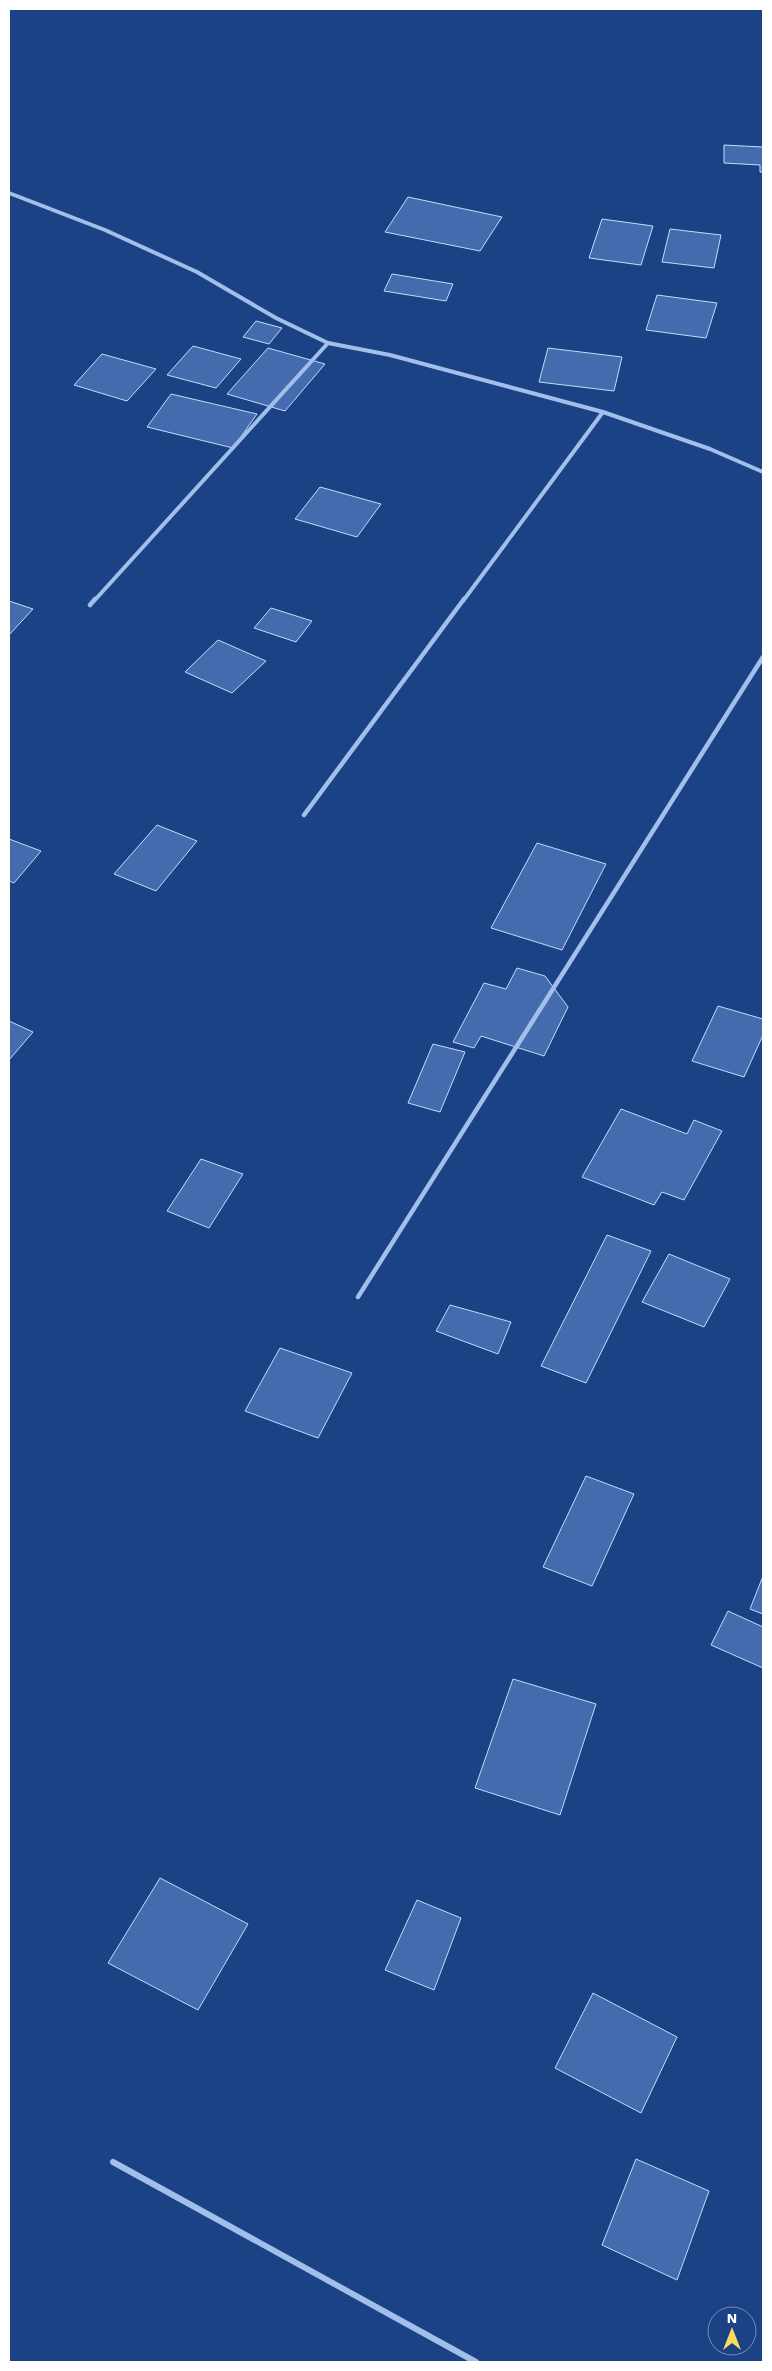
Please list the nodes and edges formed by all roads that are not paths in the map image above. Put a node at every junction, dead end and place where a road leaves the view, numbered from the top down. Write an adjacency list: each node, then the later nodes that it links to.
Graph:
1 (9, 193): 2 (street)
2 (328, 343): 3 (street); 5 (street)
3 (603, 412): 4 (street); 7 (street)
4 (763, 472)
5 (90, 605)
6 (763, 657): 8 (street)
7 (304, 815)
8 (358, 1297)
9 (113, 2162): 10 (street)
10 (476, 2362)

